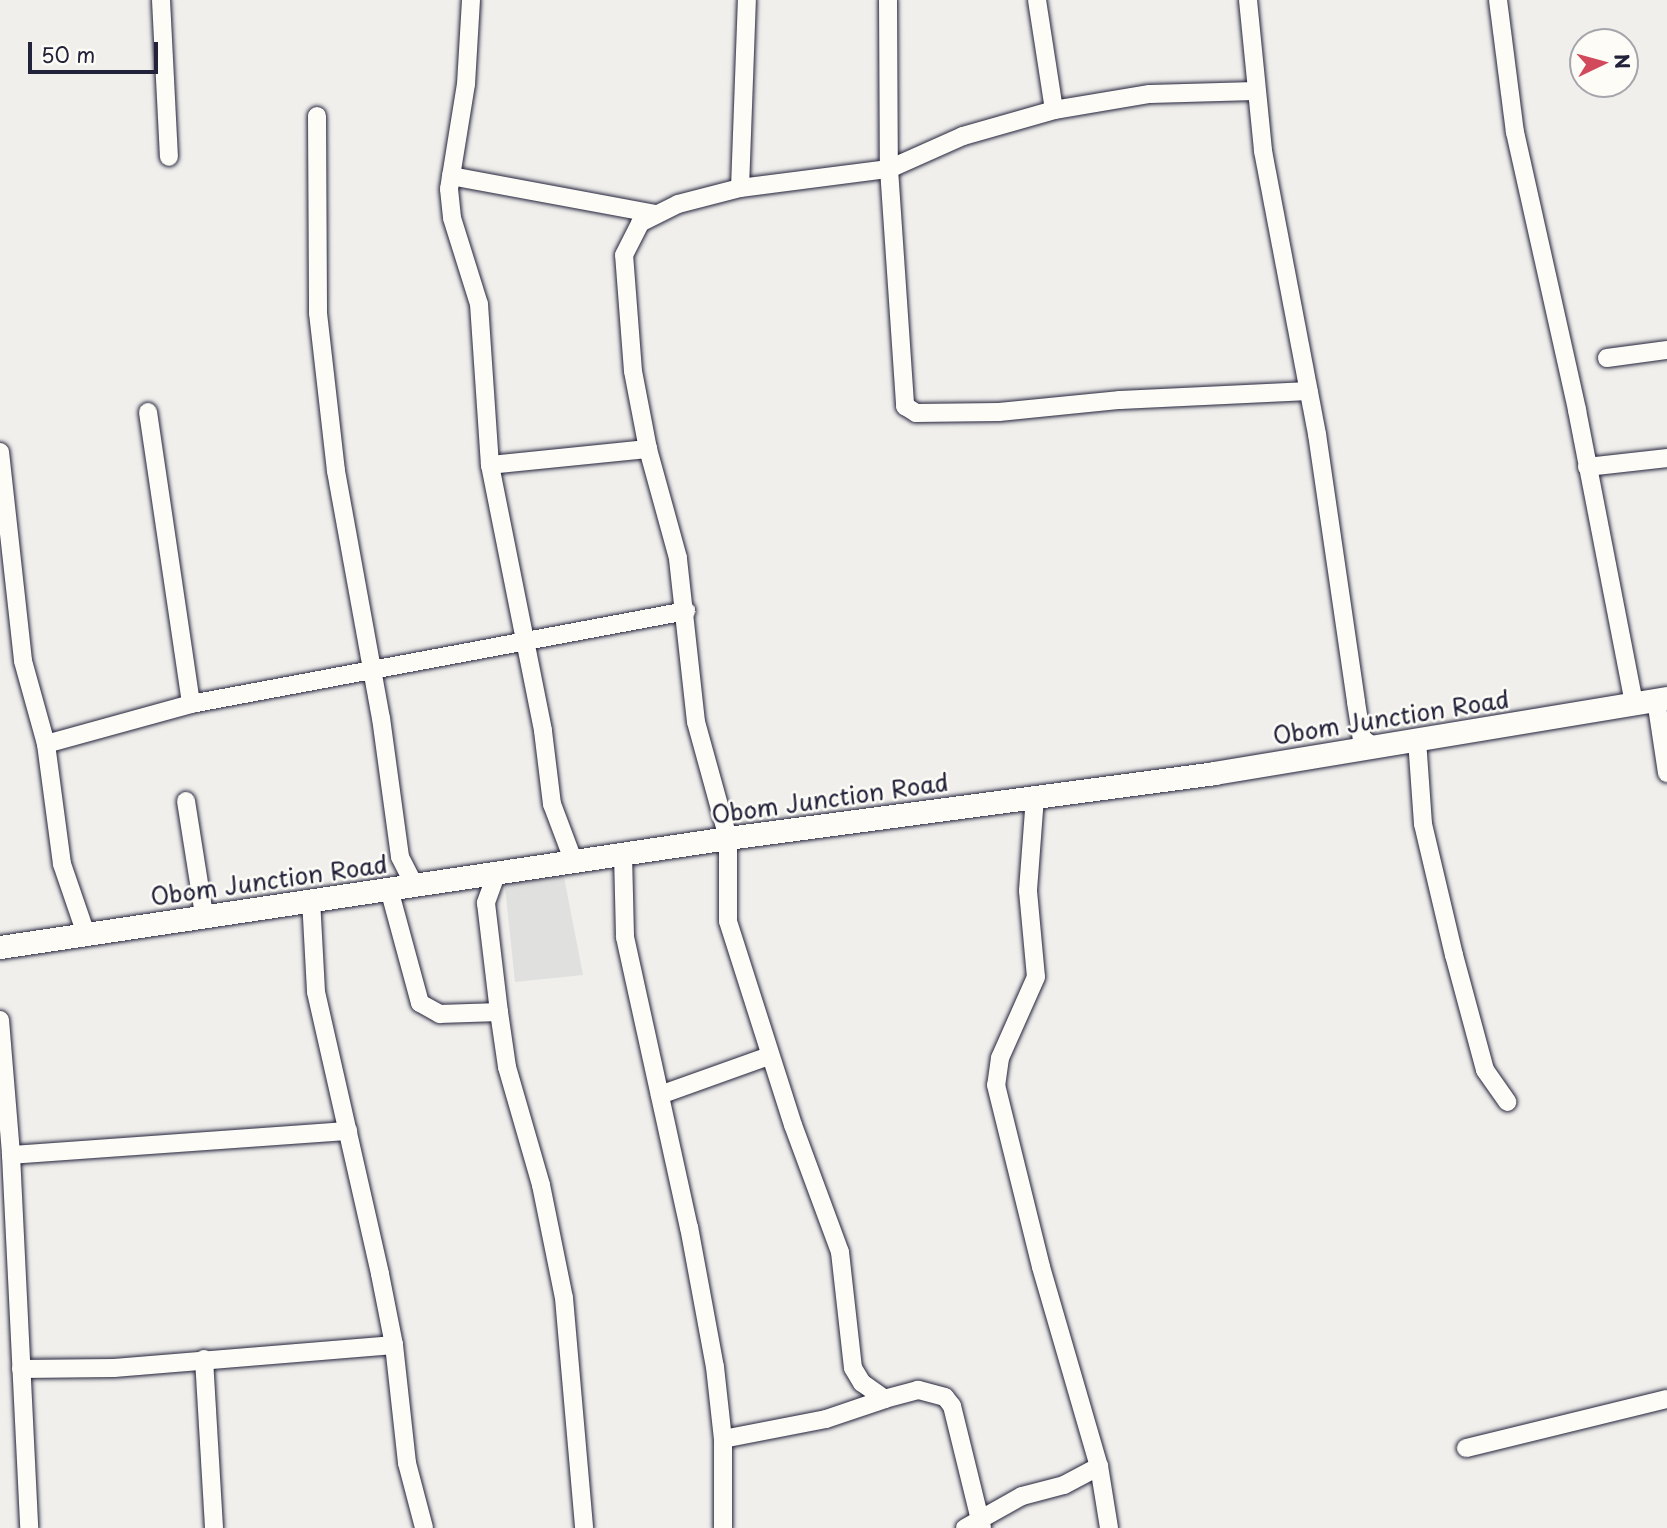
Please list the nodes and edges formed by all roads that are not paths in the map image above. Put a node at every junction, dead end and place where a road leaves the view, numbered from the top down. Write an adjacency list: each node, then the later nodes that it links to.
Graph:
1 (161, 0): 11 (street)
2 (471, 0): 13 (street)
3 (747, 0): 14 (street)
4 (888, 0): 12 (street)
5 (1037, 0): 9 (street)
6 (1248, 0): 8 (street)
7 (1497, 0): 26 (street)
8 (1255, 91): 9 (street); 18 (street)
9 (1054, 110): 12 (street)
10 (317, 116): 29 (street)
11 (169, 157)
12 (889, 169): 14 (street); 18 (street)
13 (451, 176): 15 (street); 25 (street)
14 (740, 188): 15 (street)
15 (657, 214): 20 (street)
16 (1667, 350): 17 (street)
17 (1607, 358)
18 (1309, 391): 34 (street)
19 (148, 412): 31 (street)
20 (648, 449): 25 (street); 27 (street)
21 (1667, 451): 24 (street)
22 (0, 452): 33 (street)
23 (1667, 458): 24 (street)
24 (1637, 461): 26 (street)
25 (491, 465): 28 (street)
26 (1587, 467): 30 (street)
27 (686, 611): 28 (street); 38 (street)
28 (525, 640): 29 (street); 40 (street)
29 (371, 669): 31 (street); 42 (street)
30 (1653, 701): 32 (main road, Obom Junction Road); 35 (street)
31 (191, 704): 33 (street)
32 (1417, 740): 34 (main road, Obom Junction Road); 52 (street)
33 (46, 744): 46 (street)
34 (1375, 748): 36 (main road, Obom Junction Road)
35 (1667, 773)
36 (1035, 797): 38 (main road, Obom Junction Road); 62 (street)
37 (186, 801): 45 (street)
38 (728, 838): 39 (main road, Obom Junction Road); 50 (street)
39 (623, 854): 40 (main road, Obom Junction Road); 51 (street)
40 (573, 860): 41 (main road, Obom Junction Road)
41 (496, 876): 42 (main road, Obom Junction Road); 48 (street)
42 (414, 885): 43 (main road, Obom Junction Road)
43 (389, 888): 44 (main road, Obom Junction Road); 48 (street)
44 (311, 899): 45 (main road, Obom Junction Road); 53 (street)
45 (204, 915): 46 (main road, Obom Junction Road)
46 (86, 934): 47 (main road, Obom Junction Road)
47 (0, 948)
48 (499, 1012): 67 (street)
49 (0, 1020): 54 (street)
50 (769, 1056): 51 (street); 58 (street)
51 (660, 1096): 60 (street)
52 (1507, 1102)
53 (348, 1131): 54 (street); 55 (street)
54 (11, 1154): 57 (street)
55 (394, 1345): 56 (street); 66 (street)
56 (204, 1359): 57 (street); 65 (street)
57 (21, 1369): 64 (street)
58 (885, 1399): 60 (street); 63 (street)
59 (1667, 1399): 61 (street)
60 (723, 1439): 68 (street)
61 (1465, 1448)
62 (1099, 1466): 63 (street); 69 (street)
63 (976, 1525)
64 (29, 1528)
65 (214, 1528)
66 (424, 1528)
67 (584, 1528)
68 (723, 1528)
69 (1109, 1528)

